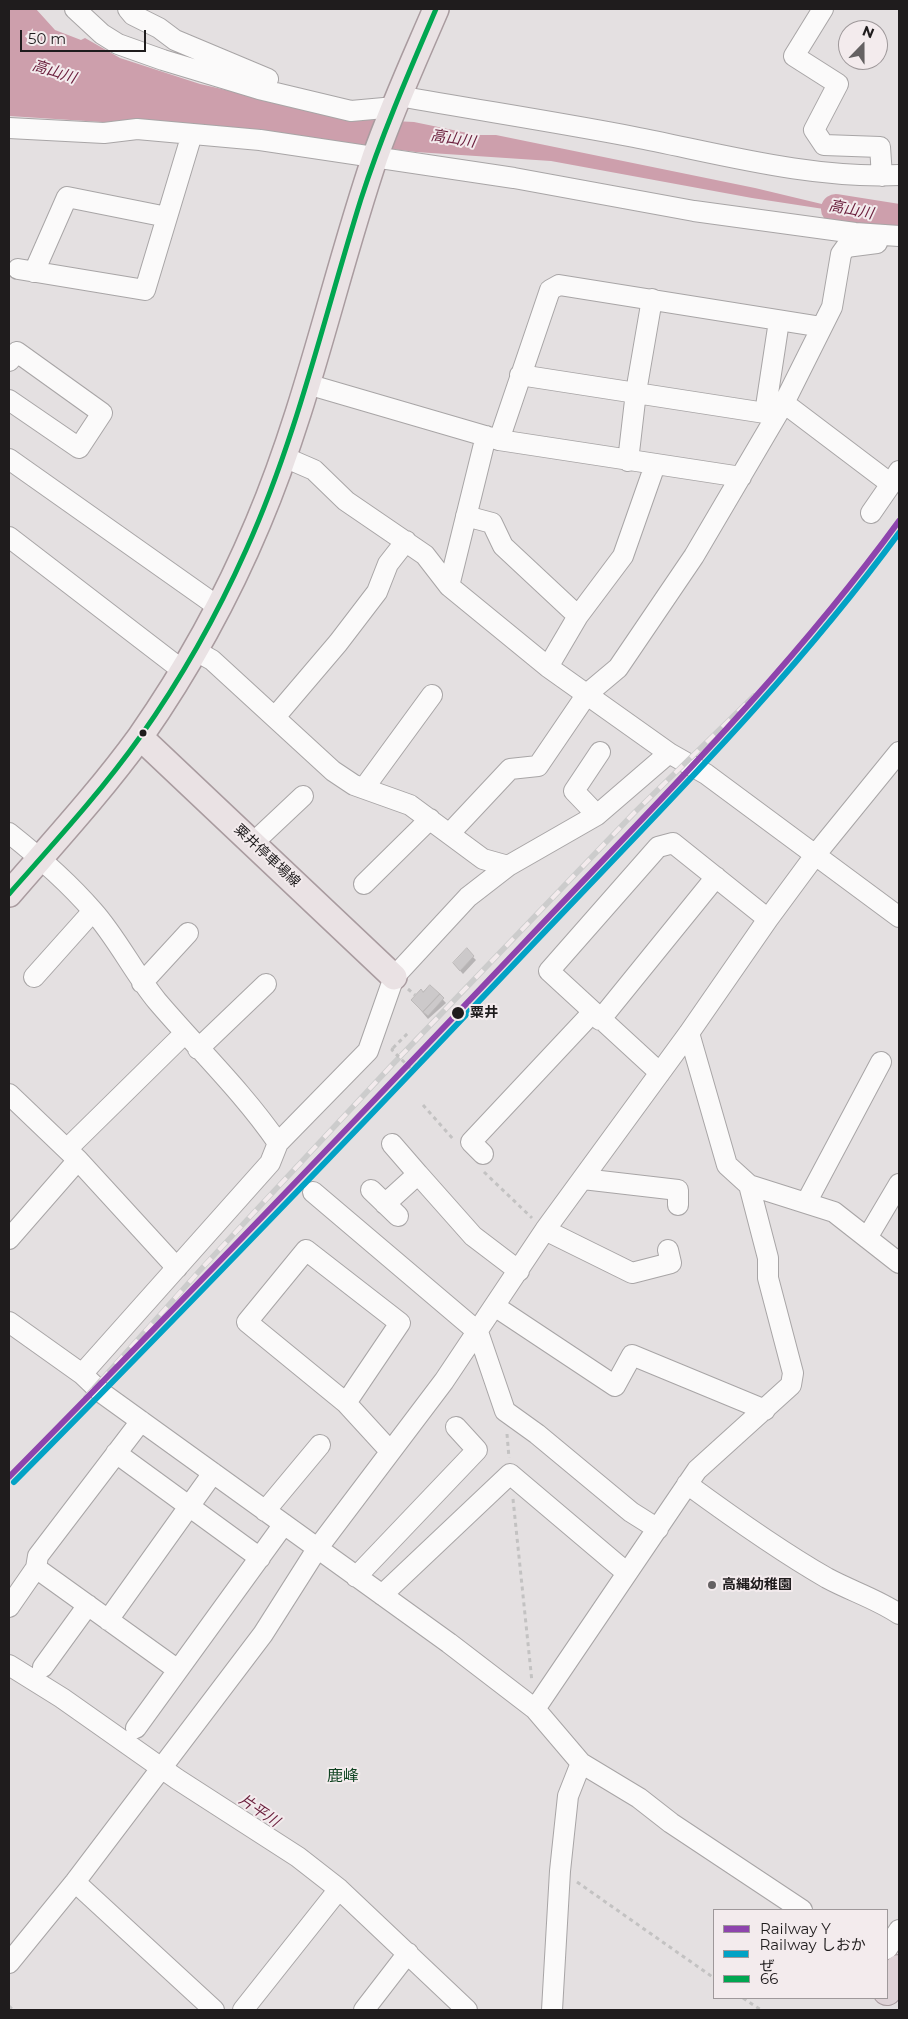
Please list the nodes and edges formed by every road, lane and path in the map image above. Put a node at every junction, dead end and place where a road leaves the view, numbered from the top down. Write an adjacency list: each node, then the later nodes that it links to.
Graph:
1 (74, 9): 5 (street)
2 (128, 9): 5 (street)
3 (436, 9): 5 (main road)
4 (823, 9): 9 (street)
5 (395, 106): 8 (main road); 9 (street)
6 (9, 128): 7 (street)
7 (192, 134): 8 (street); 10 (street)
8 (377, 153): 11 (street); 18 (main road)
9 (890, 176)
10 (167, 217): 10 (street)
11 (899, 236)
12 (899, 241): 15 (street)
13 (652, 299): 14 (street); 17 (street); 19 (street)
14 (779, 321): 15 (street); 19 (street)
15 (822, 327): 21 (street)
16 (9, 361): 20 (street)
17 (520, 375): 19 (street); 22 (street)
18 (307, 384): 22 (street); 23 (main road)
19 (636, 392): 25 (street)
20 (9, 400)
21 (784, 403): 27 (street); 28 (street)
22 (492, 438): 25 (street); 30 (street)
23 (284, 457): 32 (street); 34 (main road)
24 (9, 459): 34 (street)
25 (628, 461): 26 (street)
26 (655, 465): 27 (street); 35 (street)
27 (740, 476): 38 (street)
28 (895, 478): 29 (street)
29 (871, 514)
30 (466, 516): 33 (street); 35 (street)
31 (9, 537): 36 (street)
32 (406, 540): 33 (street); 40 (street)
33 (449, 586): 37 (street)
34 (217, 606): 36 (main road)
35 (578, 616): 37 (street)
36 (188, 660): 40 (street); 41 (main road)
37 (548, 667): 38 (street)
38 (587, 694): 44 (street); 50 (street)
39 (432, 695): 45 (street)
40 (275, 717): 45 (street)
41 (140, 737): 51 (main road, 粟井停車場線); 53 (main road)
42 (600, 752): 47 (street)
43 (899, 752): 52 (street)
44 (669, 753): 47 (street); 52 (street)
45 (364, 788): 48 (street)
46 (303, 796): 51 (street)
47 (597, 815): 54 (street)
48 (430, 819): 50 (street); 56 (street)
49 (9, 833): 53 (street)
50 (450, 833): 54 (street)
51 (253, 843): 63 (main road, 粟井停車場線)
52 (816, 854): 59 (street); 60 (street)
53 (40, 858): 57 (main road); 58 (street)
54 (508, 866): 63 (street)
55 (716, 877): 60 (street); 66 (street); 66 (street)
56 (364, 884)
57 (9, 894)
58 (94, 911): 62 (street); 64 (street)
59 (899, 917)
60 (768, 919): 68 (street)
61 (188, 933): 64 (street)
62 (34, 977)
63 (394, 977): 75 (street)
64 (142, 983): 69 (street)
65 (266, 984): 70 (street)
66 (596, 1016): 73 (street); 77 (street)
67 (410, 1031): 71 (path, bridge)
68 (689, 1033): 73 (street); 82 (street)
69 (184, 1034): 70 (street); 78 (street)
70 (198, 1049): 75 (street)
71 (430, 1050)
72 (881, 1062): 85 (street)
73 (660, 1073): 80 (street)
74 (9, 1094): 78 (street)
75 (278, 1143): 92 (street)
76 (392, 1144): 79 (street)
77 (483, 1154)
78 (73, 1155): 89 (street); 92 (street)
79 (418, 1174): 84 (street); 93 (street)
80 (583, 1178): 86 (street); 87 (street)
81 (899, 1184): 88 (street)
82 (749, 1185): 85 (street); 99 (street)
83 (313, 1192): 96 (street)
84 (385, 1203)
85 (806, 1203): 88 (street)
86 (678, 1205)
87 (545, 1230): 90 (street); 93 (street)
88 (867, 1238): 91 (street)
89 (9, 1239)
90 (668, 1250)
91 (899, 1263)
92 (177, 1268): 97 (street)
93 (519, 1271): 94 (street)
94 (496, 1307): 96 (street); 99 (street)
95 (9, 1322): 97 (street)
96 (478, 1332): 100 (street); 104 (street)
97 (82, 1374): 101 (street)
98 (346, 1403): 98 (street); 104 (street)
99 (765, 1410): 108 (street)
100 (504, 1411): 107 (path); 112 (street)
101 (141, 1421): 105 (street); 106 (street)
102 (456, 1427): 117 (street)
103 (320, 1445): 110 (street)
104 (390, 1451): 113 (street)
105 (116, 1453): 109 (street); 115 (street)
106 (213, 1473): 109 (street); 110 (street)
107 (510, 1474): 116 (street); 118 (street); 126 (path)
108 (687, 1484): 112 (street); 121 (street)
109 (190, 1507): 114 (street); 122 (street)
110 (265, 1511): 111 (street)
111 (284, 1524): 113 (street); 114 (street)
112 (658, 1529): 116 (street)
113 (317, 1549): 117 (street); 129 (street)
114 (260, 1558): 125 (street)
115 (36, 1568): 119 (street); 120 (street)
116 (627, 1573): 126 (street)
117 (356, 1577): 118 (street)
118 (382, 1595): 126 (street)
119 (88, 1606): 122 (street); 124 (street)
120 (9, 1607)
121 (899, 1614)
122 (108, 1620): 125 (street)
123 (9, 1665): 129 (street)
124 (43, 1667)
125 (178, 1670): 127 (street)
126 (535, 1709): 128 (street)
127 (136, 1728)
128 (581, 1763): 130 (street); 133 (street)
129 (164, 1764): 131 (street); 132 (street)
130 (560, 1870): 141 (path); 151 (street)
131 (76, 1882): 138 (street); 147 (street)
132 (339, 1889): 136 (street); 148 (street)
133 (800, 1909)
134 (899, 1930): 135 (street)
135 (888, 1947)
136 (408, 1953): 149 (street); 150 (street)
137 (888, 1958): 139 (street)
138 (9, 1963)
139 (899, 1964)
140 (899, 1969): 142 (highway)
141 (713, 1977)
142 (888, 1989)
143 (744, 1999): 152 (path)
144 (882, 1999): 153 (highway)
145 (9, 2006): 146 (path)
146 (13, 2010)
147 (214, 2010)
148 (243, 2010)
149 (364, 2010)
150 (467, 2010)
151 (552, 2010)
152 (761, 2010)
153 (876, 2010)

